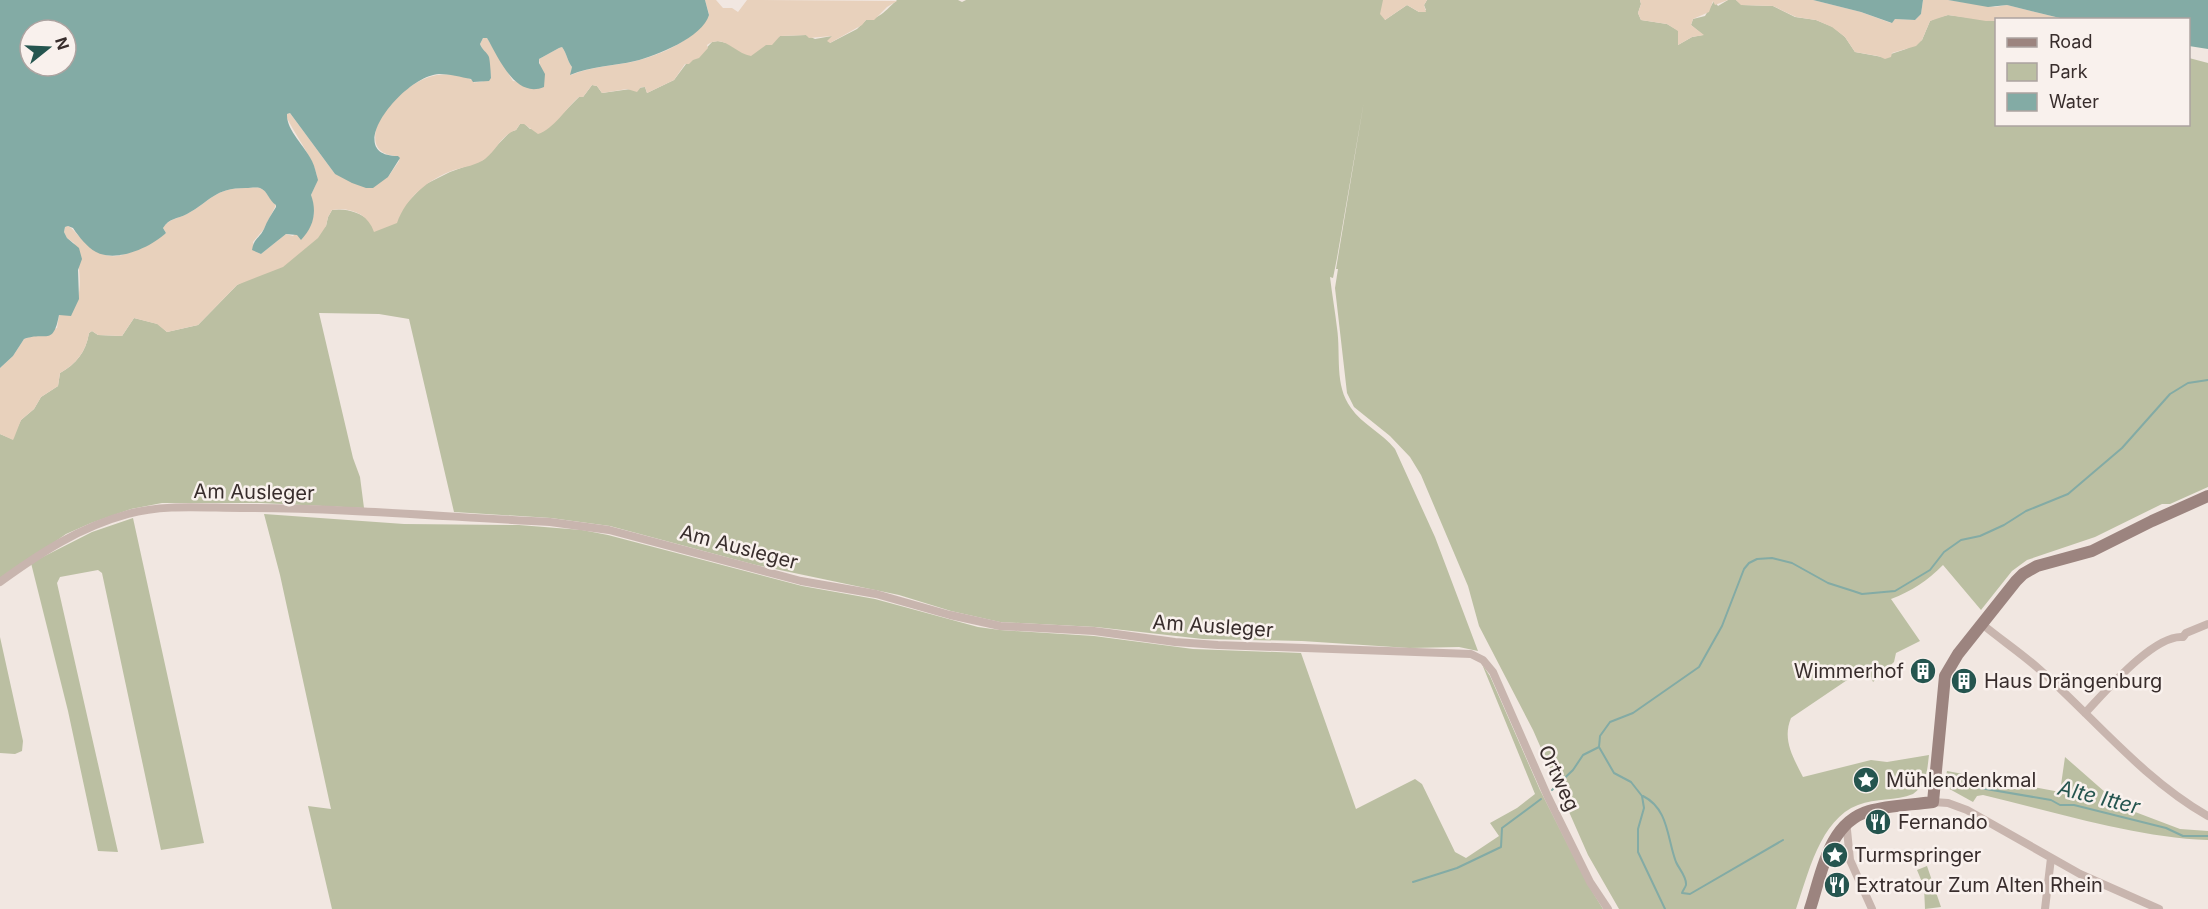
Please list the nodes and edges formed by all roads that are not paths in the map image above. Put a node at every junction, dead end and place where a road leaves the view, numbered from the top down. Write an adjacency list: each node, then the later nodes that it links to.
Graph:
1 (2208, 496): 3 (street)
2 (0, 582): 5 (street, Am Ausleger)
3 (1982, 624): 6 (street); 7 (street)
4 (2208, 624): 6 (street)
5 (1483, 660): 11 (street, Ortweg)
6 (2085, 713): 8 (street)
7 (1933, 802): 9 (street); 10 (street)
8 (2208, 816)
9 (1844, 825): 12 (street); 13 (street)
10 (2051, 858): 14 (street); 15 (street)
11 (1608, 909)
12 (1810, 909)
13 (1872, 909)
14 (2045, 909)
15 (2159, 909)

